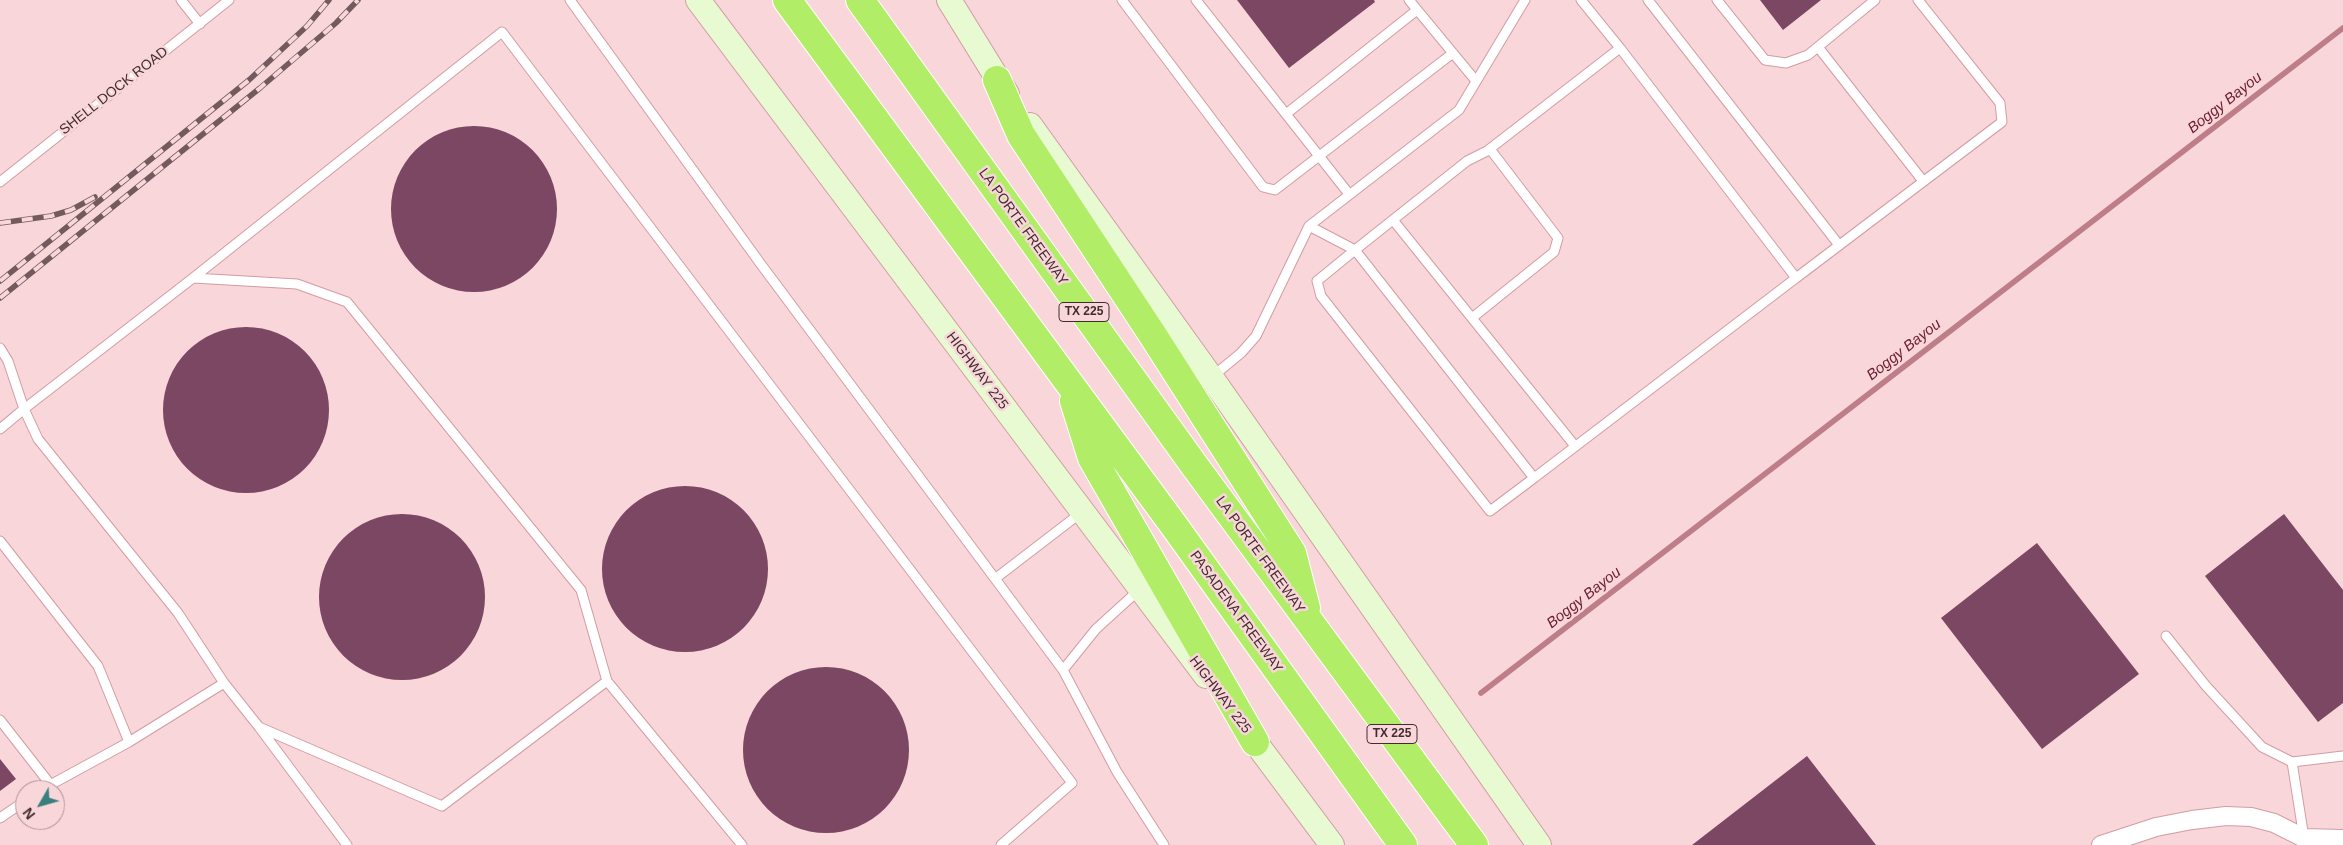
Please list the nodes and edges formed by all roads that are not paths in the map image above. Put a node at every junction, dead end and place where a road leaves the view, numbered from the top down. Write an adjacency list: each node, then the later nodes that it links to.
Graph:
1 (181, 0): 18 (lane)
2 (229, 0): 18 (lane, SHELL DOCK ROAD)
3 (570, 0): 46 (lane)
4 (698, 0): 44 (main road, HIGHWAY 225)
5 (787, 0): 39 (highway)
6 (860, 0): 48 (highway, LA PORTE FREEWAY / TX 225)
7 (949, 0): 22 (main road)
8 (1122, 0): 26 (lane)
9 (1196, 0): 24 (lane)
10 (1409, 0): 17 (lane)
11 (1524, 0): 23 (lane)
12 (1581, 0): 20 (lane)
13 (1648, 0): 32 (lane)
14 (1717, 0): 19 (lane)
15 (1875, 0): 19 (lane)
16 (1918, 0): 27 (lane)
17 (1417, 10): 21 (lane); 24 (lane)
18 (200, 24): 28 (lane, SHELL DOCK ROAD)
19 (1818, 47): 27 (lane)
20 (1620, 48): 25 (lane); 35 (lane)
21 (1453, 54): 23 (lane); 26 (lane)
22 (997, 80): 38 (main road); 48 (highway)
23 (1476, 81): 29 (lane)
24 (1286, 114): 26 (lane)
25 (1490, 149): 30 (lane); 36 (lane)
26 (1319, 157): 29 (lane)
27 (1923, 181): 32 (lane)
28 (0, 182)
29 (1349, 194): 31 (lane)
30 (1393, 220): 33 (lane); 36 (lane)
31 (1309, 226): 33 (lane); 38 (lane)
32 (1839, 244): 35 (lane)
33 (1355, 250): 43 (lane); 43 (lane)
34 (193, 278): 40 (lane); 51 (lane); 68 (lane)
35 (1796, 278): 42 (lane)
36 (1472, 318): 42 (lane)
37 (0, 348): 40 (lane)
38 (1210, 378): 72 (main road)
39 (1068, 380): 56 (highway); 70 (highway, PASADENA FREEWAY)
40 (24, 409): 41 (lane); 52 (lane)
41 (0, 429)
42 (1575, 446): 43 (lane)
43 (1534, 478)
44 (1083, 512): 46 (lane); 47 (main road, HIGHWAY 225)
45 (0, 542): 55 (lane)
46 (996, 578): 50 (lane)
47 (1140, 589): 50 (lane); 56 (main road, HIGHWAY 225)
48 (1310, 624): 71 (highway, TX 225)
49 (2166, 636): 58 (lane)
50 (1063, 670): 69 (lane)
51 (607, 681): 54 (lane); 67 (lane)
52 (224, 682): 54 (lane); 55 (lane)
53 (0, 720): 59 (lane)
54 (259, 727): 66 (lane)
55 (129, 742): 60 (lane)
56 (1255, 742): 65 (main road, HIGHWAY 225)
57 (2343, 756): 58 (lane)
58 (2292, 762): 64 (lane)
59 (47, 780)
60 (58, 780)
61 (15, 808): 62 (lane)
62 (0, 818)
63 (2343, 839): 64 (street)
64 (2296, 841): 73 (street)
65 (1324, 842)
66 (347, 845)
67 (742, 845)
68 (1001, 845)
69 (1164, 845)
70 (1403, 845)
71 (1474, 845)
72 (1539, 845)
73 (2101, 845)

